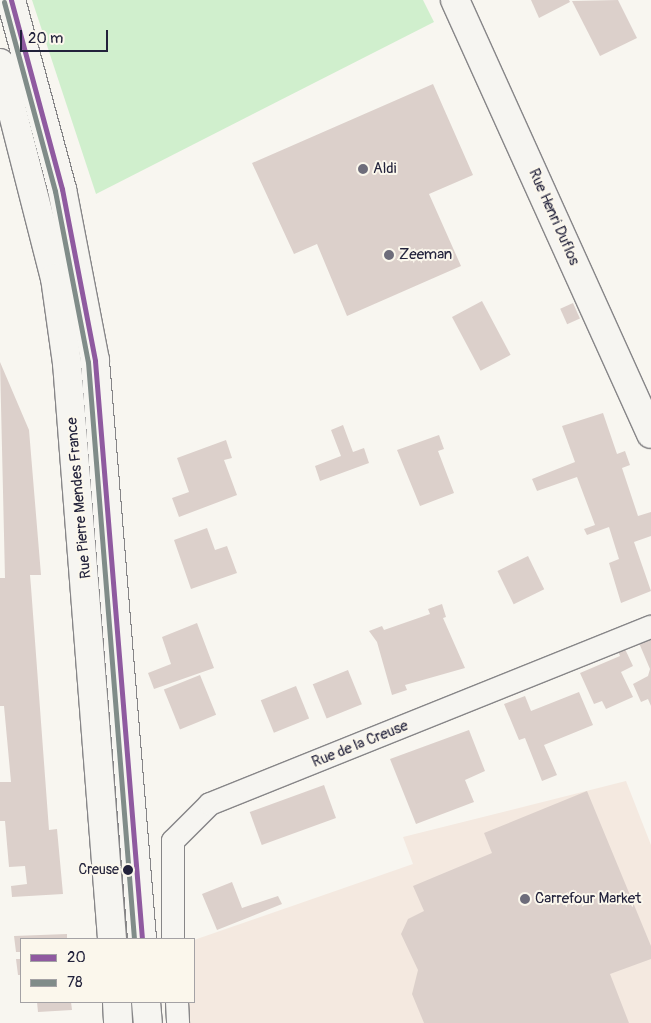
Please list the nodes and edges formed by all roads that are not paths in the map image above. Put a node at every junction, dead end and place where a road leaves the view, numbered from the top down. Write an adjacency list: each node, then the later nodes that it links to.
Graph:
1 (11, 0): 7 (main road, Rue Pierre Mendes France)
2 (455, 0): 4 (main road, Rue Henri Duflos)
3 (0, 63): 6 (main road, Rue Pierre Mendes France)
4 (651, 434)
5 (651, 627): 8 (street, Rue de la Creuse)
6 (112, 938)
7 (142, 938)
8 (173, 938)
9 (117, 1003): 12 (main road)
10 (146, 1003): 13 (main road)
11 (177, 1003): 14 (street)
12 (118, 1023)
13 (148, 1023)
14 (178, 1023)

